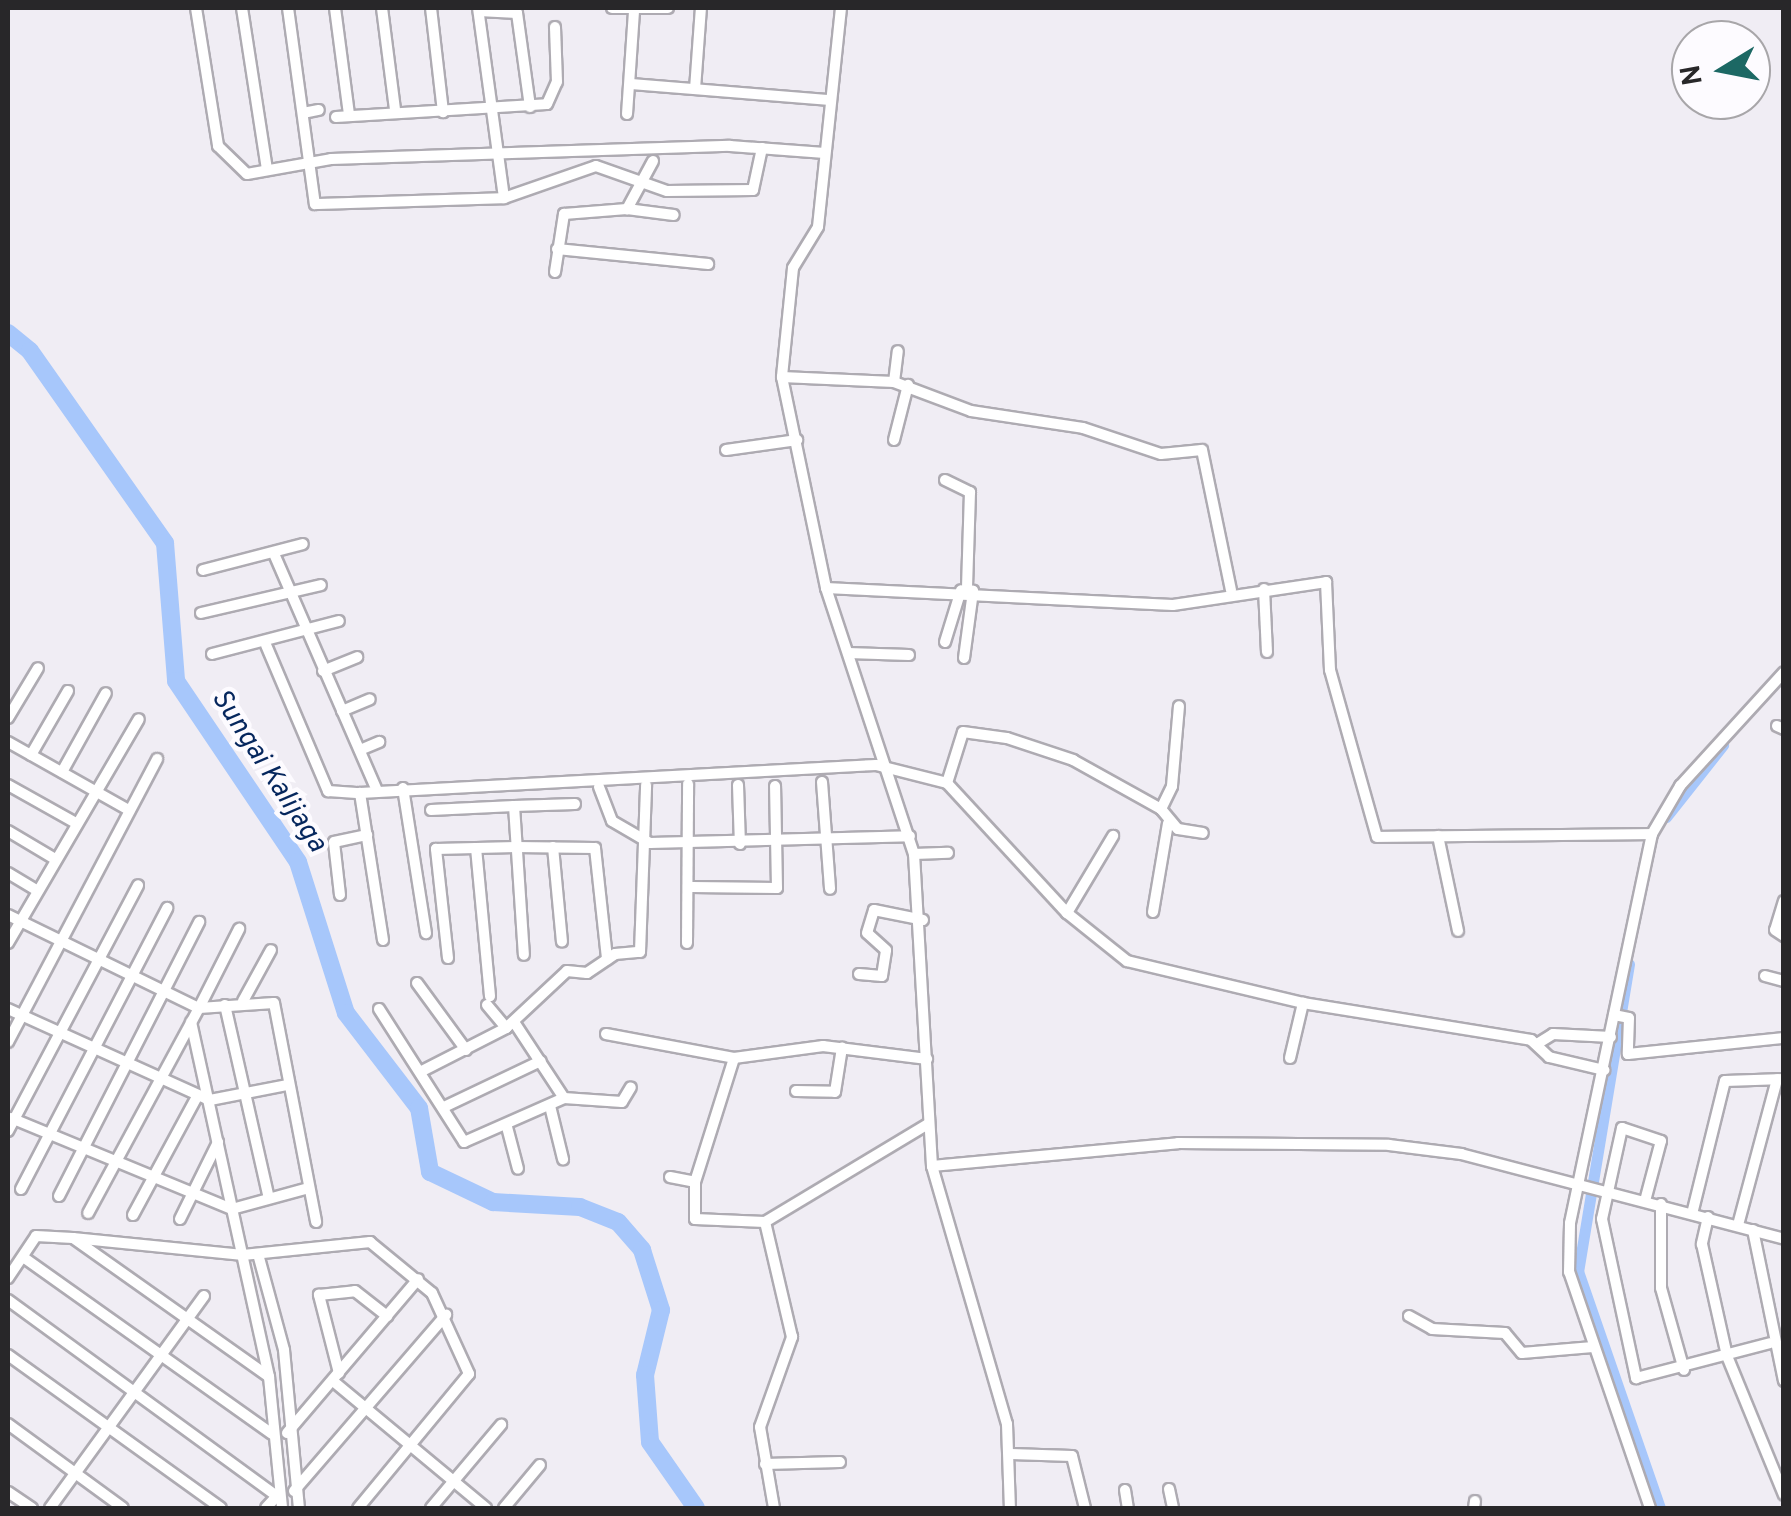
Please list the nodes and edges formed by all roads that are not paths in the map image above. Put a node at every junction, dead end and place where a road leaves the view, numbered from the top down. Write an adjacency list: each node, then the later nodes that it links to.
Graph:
1 (196, 8): 33 (street)
2 (242, 8): 33 (street)
3 (288, 8): 21 (street)
4 (335, 8): 24 (street)
5 (382, 8): 19 (street)
6 (431, 8): 20 (street)
7 (612, 8): 12 (street)
8 (668, 8): 12 (street)
9 (701, 8): 15 (street)
10 (841, 8): 16 (street)
11 (479, 9): 17 (street); 22 (street)
12 (634, 12): 14 (street)
13 (555, 27): 17 (street)
14 (630, 84): 15 (street); 23 (street)
15 (695, 88): 16 (street)
16 (828, 100): 28 (street)
17 (530, 107): 22 (street)
18 (319, 110): 21 (street)
19 (395, 110): 20 (street); 24 (street)
20 (443, 112): 22 (street)
21 (303, 113): 31 (street)
22 (492, 113): 30 (street)
23 (627, 114)
24 (349, 115): 25 (street)
25 (336, 117)
26 (762, 148): 28 (street); 29 (street); 35 (street)
27 (593, 152): 29 (street); 30 (street); 32 (street)
28 (825, 153): 43 (street)
29 (652, 155): 34 (street); 35 (street)
30 (497, 156): 31 (street); 36 (street)
31 (309, 161): 33 (street); 36 (street)
32 (596, 166): 34 (street); 36 (street)
33 (268, 170)
34 (644, 183): 35 (street); 37 (street)
35 (656, 188)
36 (504, 198)
37 (627, 209): 38 (street); 39 (street)
38 (674, 215)
39 (557, 248): 40 (street); 41 (street)
40 (708, 264)
41 (555, 272)
42 (898, 351): 44 (street)
43 (782, 377): 44 (street); 46 (street)
44 (894, 382): 45 (street)
45 (908, 385): 47 (street); 57 (street)
46 (796, 440): 48 (street); 54 (street)
47 (894, 440)
48 (726, 450)
49 (945, 480): 56 (street)
50 (303, 544): 51 (street)
51 (275, 556): 52 (street); 58 (street)
52 (203, 570)
53 (321, 585): 58 (street)
54 (826, 588): 56 (street); 64 (street)
55 (1264, 589): 57 (street); 65 (street); 112 (street)
56 (967, 590): 57 (street); 62 (street); 69 (street)
57 (1231, 590)
58 (288, 596): 59 (street); 61 (street)
59 (201, 613)
60 (340, 621): 61 (street)
61 (306, 634): 63 (street); 71 (street)
62 (945, 642)
63 (266, 645): 66 (street); 98 (street)
64 (848, 652): 67 (street); 85 (street)
65 (1268, 652)
66 (212, 654)
67 (908, 655)
68 (357, 657): 71 (street)
69 (964, 658)
70 (38, 668): 78 (street)
71 (323, 670): 77 (street)
72 (1784, 672): 108 (street)
73 (68, 690): 83 (street)
74 (106, 694): 86 (street)
75 (370, 699): 77 (street)
76 (1179, 706): 101 (street)
77 (342, 711): 82 (street)
78 (8, 718)
79 (139, 719): 96 (street)
80 (8, 742): 83 (street)
81 (379, 742): 82 (street)
82 (360, 750): 97 (street)
83 (31, 755): 86 (street)
84 (157, 758): 102 (street)
85 (889, 767): 88 (street); 95 (street); 110 (street)
86 (62, 772): 96 (street)
87 (822, 782): 113 (street)
88 (946, 783): 101 (street); 133 (street)
89 (688, 784): 117 (street)
90 (8, 785): 104 (street)
91 (646, 785): 114 (street)
92 (738, 785): 115 (street)
93 (775, 786): 116 (street)
94 (599, 787): 114 (street)
95 (403, 788): 97 (street); 140 (street)
96 (93, 792): 102 (street); 104 (street)
97 (377, 792): 98 (street)
98 (360, 794): 109 (street)
99 (574, 804): 100 (street)
100 (514, 806): 103 (street); 118 (street)
101 (1161, 809): 105 (street)
102 (127, 810): 144 (street)
103 (430, 810)
104 (76, 822): 123 (street)
105 (1168, 823): 107 (street); 132 (street)
106 (8, 831): 123 (street)
107 (1203, 833)
108 (1652, 834): 112 (street); 165 (street)
109 (367, 835): 129 (street); 142 (street)
110 (910, 836): 113 (street); 122 (street)
111 (1113, 836): 133 (street)
112 (1438, 836): 139 (street)
113 (828, 839): 116 (street); 127 (street)
114 (650, 843): 117 (street); 151 (street)
115 (740, 844): 116 (street); 117 (street)
116 (779, 844): 126 (street)
117 (691, 845): 126 (street)
118 (516, 846): 119 (street); 120 (street); 148 (street)
119 (553, 847): 145 (street); 151 (street)
120 (476, 848): 149 (street); 167 (street)
121 (948, 853): 122 (street)
122 (914, 854): 135 (street)
123 (55, 858): 128 (street)
124 (8, 873): 128 (street)
125 (138, 884): 150 (street)
126 (692, 887): 146 (street)
127 (830, 889)
128 (36, 890): 136 (street)
129 (340, 895)
130 (1784, 901): 141 (street)
131 (166, 908): 152 (street)
132 (1153, 912)
133 (1067, 913): 159 (street)
134 (8, 916): 136 (street)
135 (923, 920): 153 (street); 179 (street)
136 (19, 922): 143 (street); 144 (street)
137 (199, 922): 157 (street)
138 (239, 930): 161 (street)
139 (1458, 931)
140 (426, 932)
141 (1784, 936)
142 (383, 940)
143 (8, 942)
144 (60, 942): 150 (street); 164 (street)
145 (562, 942)
146 (687, 944)
147 (271, 950): 158 (street)
148 (524, 955)
149 (448, 958)
150 (95, 959): 152 (street); 168 (street)
151 (607, 959): 167 (street)
152 (130, 974): 157 (street); 174 (street)
153 (859, 974)
154 (1764, 976): 155 (street)
155 (1784, 981)
156 (417, 983): 176 (street)
157 (166, 990): 161 (street); 181 (street)
158 (242, 1002): 160 (street); 186 (street)
159 (1303, 1003): 173 (street); 178 (street)
160 (225, 1005): 161 (street); 189 (street)
161 (199, 1008): 166 (street)
162 (8, 1009): 164 (street)
163 (379, 1009): 183 (street)
164 (21, 1015): 168 (street); 172 (street)
165 (1620, 1016): 170 (street); 171 (street)
166 (190, 1022): 184 (street); 190 (street)
167 (510, 1025): 176 (street); 180 (street)
168 (58, 1030): 174 (street); 194 (street)
169 (606, 1034): 177 (street)
170 (1610, 1037): 173 (street); 182 (street)
171 (1784, 1038)
172 (8, 1042)
173 (1537, 1044): 182 (street)
174 (92, 1048): 181 (street); 198 (street)
175 (842, 1048): 177 (street); 179 (street); 188 (street)
176 (466, 1050): 183 (street)
177 (734, 1058): 207 (street)
178 (1290, 1058)
179 (927, 1059): 195 (street)
180 (541, 1061): 191 (street); 192 (street)
181 (125, 1064): 184 (street); 200 (street)
182 (1604, 1070): 208 (street)
183 (422, 1071): 192 (street)
184 (161, 1079): 190 (street); 202 (street)
185 (1780, 1079): 219 (street); 225 (street)
186 (287, 1086): 189 (street); 209 (street)
187 (631, 1087): 191 (street)
188 (796, 1091)
189 (244, 1094): 190 (street); 214 (street)
190 (204, 1098): 199 (street); 206 (street)
191 (564, 1098): 193 (street)
192 (444, 1106): 196 (street)
193 (550, 1106): 196 (street); 201 (street)
194 (10, 1118): 197 (street); 198 (street)
195 (928, 1124): 203 (street); 224 (street)
196 (507, 1126): 204 (street)
197 (8, 1131)
198 (49, 1134): 200 (street); 210 (street)
199 (218, 1141): 212 (street); 217 (street)
200 (83, 1148): 202 (street); 213 (street)
201 (563, 1159)
202 (118, 1162): 206 (street); 218 (street)
203 (932, 1166): 208 (street); 258 (street)
204 (518, 1169)
205 (670, 1177): 207 (street)
206 (154, 1178): 212 (street); 220 (street)
207 (695, 1182): 224 (street)
208 (1580, 1184): 211 (street); 241 (street)
209 (309, 1188): 214 (street); 223 (street)
210 (21, 1189)
211 (1603, 1190): 215 (street); 215 (street); 245 (street)
212 (190, 1193): 217 (street); 222 (street)
213 (59, 1196)
214 (270, 1198): 217 (street)
215 (1645, 1201): 216 (street)
216 (1661, 1204): 219 (street); 245 (street)
217 (232, 1209): 230 (street)
218 (88, 1213)
219 (1692, 1214): 221 (street)
220 (133, 1215)
221 (1708, 1217): 225 (street); 243 (street)
222 (180, 1219)
223 (316, 1222)
224 (765, 1222): 260 (street)
225 (1738, 1225): 226 (street)
226 (1753, 1230): 228 (street); 240 (street)
227 (73, 1238): 230 (street); 231 (street); 239 (street)
228 (1784, 1239)
229 (258, 1254): 230 (street); 233 (street); 255 (street)
230 (242, 1255): 246 (street)
231 (23, 1257): 232 (street); 244 (street)
232 (8, 1278)
233 (418, 1279): 236 (street); 237 (street)
234 (204, 1296): 239 (street)
235 (8, 1300): 249 (street)
236 (446, 1315): 250 (street); 256 (street)
237 (387, 1316): 247 (street); 247 (street)
238 (1409, 1316): 241 (street)
239 (190, 1320): 244 (street); 246 (street)
240 (1770, 1343): 243 (street); 248 (street)
241 (1593, 1347): 285 (street)
242 (8, 1356): 253 (street)
243 (1728, 1356): 245 (street); 268 (street)
244 (162, 1357): 249 (street); 254 (street)
245 (1684, 1370)
246 (269, 1377): 254 (street)
247 (336, 1377): 250 (street); 255 (street)
248 (1784, 1381)
249 (137, 1390): 253 (street); 267 (street)
250 (367, 1411): 256 (street); 265 (street)
251 (8, 1424): 261 (street)
252 (501, 1425): 262 (street)
253 (108, 1429): 261 (street); 272 (street)
254 (272, 1434): 267 (street)
255 (286, 1434): 265 (street)
256 (410, 1447): 262 (street); 276 (street)
257 (840, 1462): 260 (street)
258 (1010, 1462): 281 (street); 282 (street)
259 (540, 1464): 279 (street)
260 (765, 1464): 280 (street)
261 (75, 1474): 270 (street); 271 (street)
262 (453, 1482): 277 (street); 278 (street)
263 (1169, 1489): 284 (street)
264 (1125, 1490): 283 (street)
265 (294, 1491): 275 (street)
266 (8, 1492): 269 (street)
267 (276, 1496): 273 (street); 274 (street)
268 (1779, 1500)
269 (32, 1508)
270 (50, 1508)
271 (123, 1508)
272 (221, 1508)
273 (266, 1508)
274 (282, 1508)
275 (298, 1508)
276 (358, 1508)
277 (431, 1508)
278 (486, 1508)
279 (504, 1508)
280 (774, 1508)
281 (1007, 1508)
282 (1086, 1508)
283 (1128, 1508)
284 (1173, 1508)
285 (1650, 1508)

